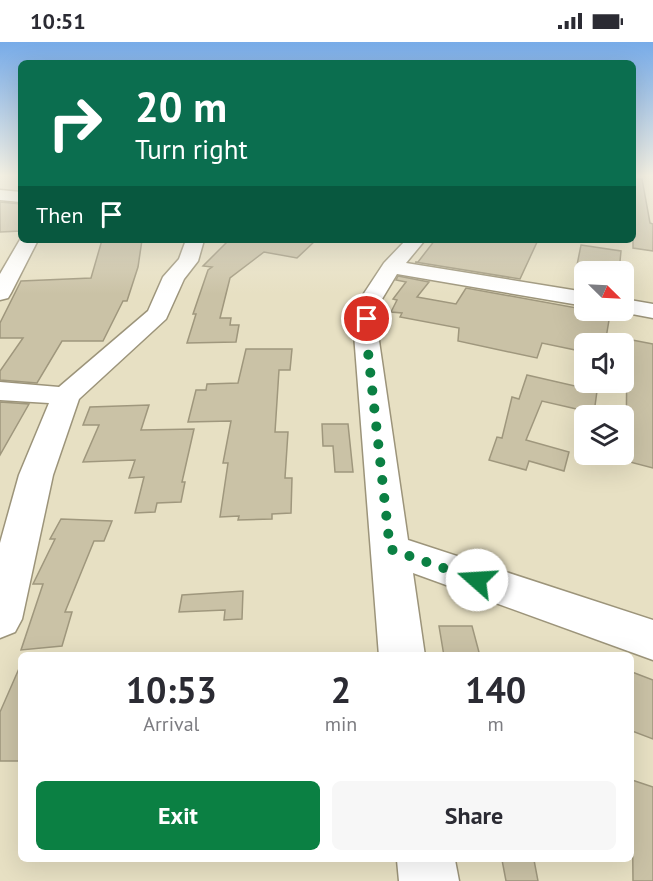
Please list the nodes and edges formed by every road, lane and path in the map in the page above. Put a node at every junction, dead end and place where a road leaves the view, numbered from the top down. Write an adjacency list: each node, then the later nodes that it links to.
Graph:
1 (19, 243): 5 (street)
2 (194, 243): 10 (street)
3 (413, 243): 4 (street)
4 (391, 267): 6 (street); 11 (street)
5 (0, 293)
6 (574, 297)
7 (634, 308): 8 (street)
8 (653, 311)
9 (0, 391): 10 (street)
10 (66, 396): 12 (street)
11 (390, 549): 13 (street); 14 (street)
12 (0, 619)
13 (653, 640)
14 (402, 652)
15 (426, 862): 16 (street)
16 (429, 881)

